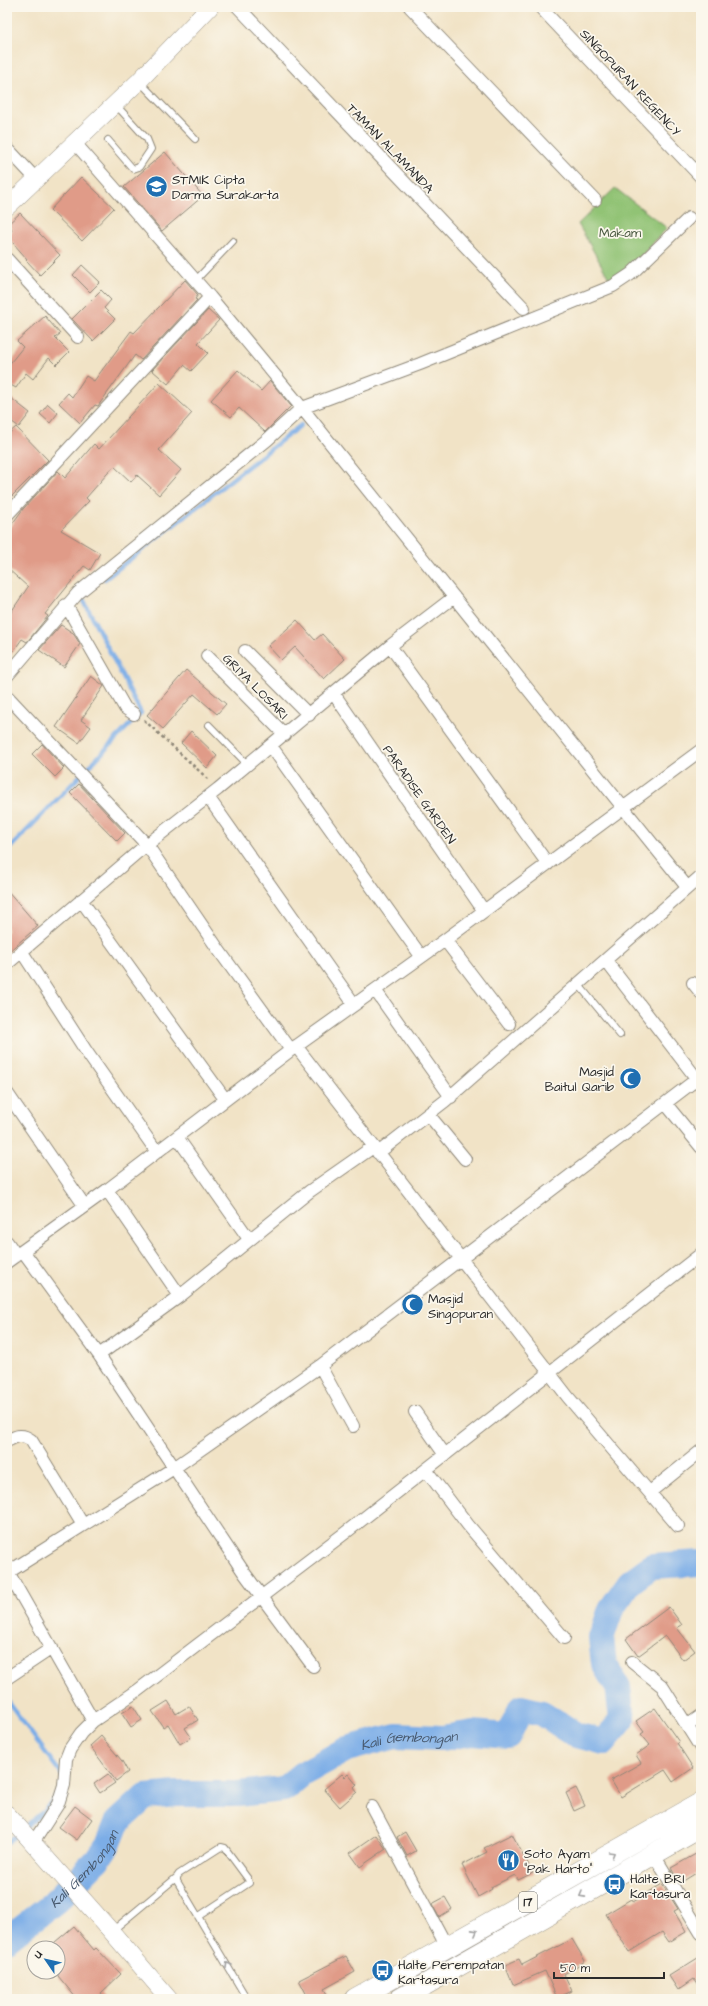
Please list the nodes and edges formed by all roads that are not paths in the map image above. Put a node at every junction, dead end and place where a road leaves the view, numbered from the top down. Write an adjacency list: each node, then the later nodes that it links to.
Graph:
1 (210, 7): 5 (street)
2 (238, 7): 20 (street, TAMAN ALAMANDA)
3 (410, 7): 13 (street)
4 (540, 7): 11 (street, SINGOPURAN REGENCY)
5 (139, 81): 6 (street); 7 (lane)
6 (115, 104): 8 (lane); 9 (street)
7 (195, 139)
8 (108, 140)
9 (75, 143): 12 (street); 18 (street)
10 (7, 148): 12 (street)
11 (701, 177)
12 (36, 179): 14 (street)
13 (595, 200)
14 (7, 207)
15 (689, 218): 22 (street)
16 (233, 241): 18 (lane)
17 (7, 259): 21 (street)
18 (195, 281): 19 (street)
19 (210, 297): 22 (street); 23 (street)
20 (524, 308)
21 (78, 337)
22 (302, 408): 24 (street); 25 (street)
23 (7, 515)
24 (454, 597): 26 (street); 40 (street)
25 (66, 605): 29 (street); 33 (street)
26 (390, 646): 30 (street); 42 (street)
27 (245, 651): 32 (street)
28 (207, 656): 35 (street, GRIYA LOSARI)
29 (7, 676)
30 (334, 694): 32 (street); 46 (street, PARADISE GARDEN)
31 (7, 696): 41 (street)
32 (309, 715): 35 (street)
33 (139, 717)
34 (209, 725): 38 (lane)
35 (285, 735): 36 (street)
36 (271, 746): 38 (street); 49 (street)
37 (701, 750): 40 (street)
38 (248, 764): 39 (street)
39 (208, 797): 41 (street); 56 (street)
40 (622, 807): 42 (street); 44 (street)
41 (147, 845): 45 (street); 59 (street)
42 (548, 864): 46 (street)
43 (701, 876): 44 (street)
44 (687, 887): 50 (street)
45 (81, 900): 48 (street); 63 (street)
46 (484, 911): 47 (street)
47 (445, 940): 49 (street); 57 (street)
48 (22, 952): 51 (street); 69 (street)
49 (421, 956): 54 (street)
50 (606, 961): 53 (street); 60 (street)
51 (7, 964)
52 (693, 983): 55 (street)
53 (579, 985): 58 (lane); 62 (street)
54 (375, 990): 56 (street); 62 (street)
55 (701, 993)
56 (354, 1004): 59 (street)
57 (509, 1024)
58 (620, 1035)
59 (293, 1048): 63 (street); 68 (street)
60 (699, 1077): 64 (street)
61 (7, 1093): 72 (street)
62 (451, 1097): 65 (street)
63 (225, 1099): 66 (street)
64 (666, 1104): 67 (street); 77 (street)
65 (428, 1114): 68 (street); 70 (street)
66 (177, 1136): 69 (street); 73 (street)
67 (701, 1147)
68 (375, 1150): 73 (street); 77 (street)
69 (157, 1152): 71 (street)
70 (465, 1160)
71 (107, 1190): 72 (street); 78 (street)
72 (84, 1205): 76 (street)
73 (249, 1239): 78 (street)
74 (7, 1242): 76 (street)
75 (701, 1254): 81 (street)
76 (15, 1256): 79 (street)
77 (462, 1259): 80 (street); 81 (street)
78 (180, 1296): 79 (street)
79 (99, 1355): 87 (street)
80 (320, 1366): 83 (street); 87 (street)
81 (551, 1374): 86 (street); 89 (street)
82 (415, 1412): 86 (street)
83 (353, 1426)
84 (7, 1441): 90 (street)
85 (701, 1451): 89 (street)
86 (445, 1455): 88 (street)
87 (174, 1468): 90 (street); 93 (street)
88 (426, 1470): 93 (street); 94 (street)
89 (650, 1492): 91 (street)
90 (83, 1525): 92 (street)
91 (678, 1526)
92 (8, 1572): 95 (street)
93 (261, 1596): 97 (street); 100 (street)
94 (564, 1638)
95 (52, 1648): 98 (street); 100 (street)
96 (632, 1662): 101 (street)
97 (313, 1666)
98 (7, 1678)
99 (701, 1716): 101 (street)
100 (93, 1721): 107 (street)
101 (687, 1726): 102 (street)
102 (701, 1748)
103 (701, 1803): 111 (highway, 17, one-way to 103)
104 (372, 1807): 115 (street)
105 (12, 1820): 107 (street)
106 (701, 1827): 108 (highway, 17)
107 (31, 1841): 112 (street)
108 (654, 1855): 113 (street); 114 (highway, 17, one-way to 114)
109 (177, 1877): 110 (lane); 110 (lane); 112 (lane)
110 (199, 1916): 117 (lane, one-way to 110)
111 (499, 1918): 114 (highway); 115 (highway, 17, one-way to 111)
112 (112, 1931): 116 (street)
113 (701, 1933)
114 (510, 1936): 119 (highway, 17)
115 (447, 1947): 118 (highway, 17)
116 (169, 1999)
117 (247, 1999)
118 (355, 1999)
119 (400, 1999)

